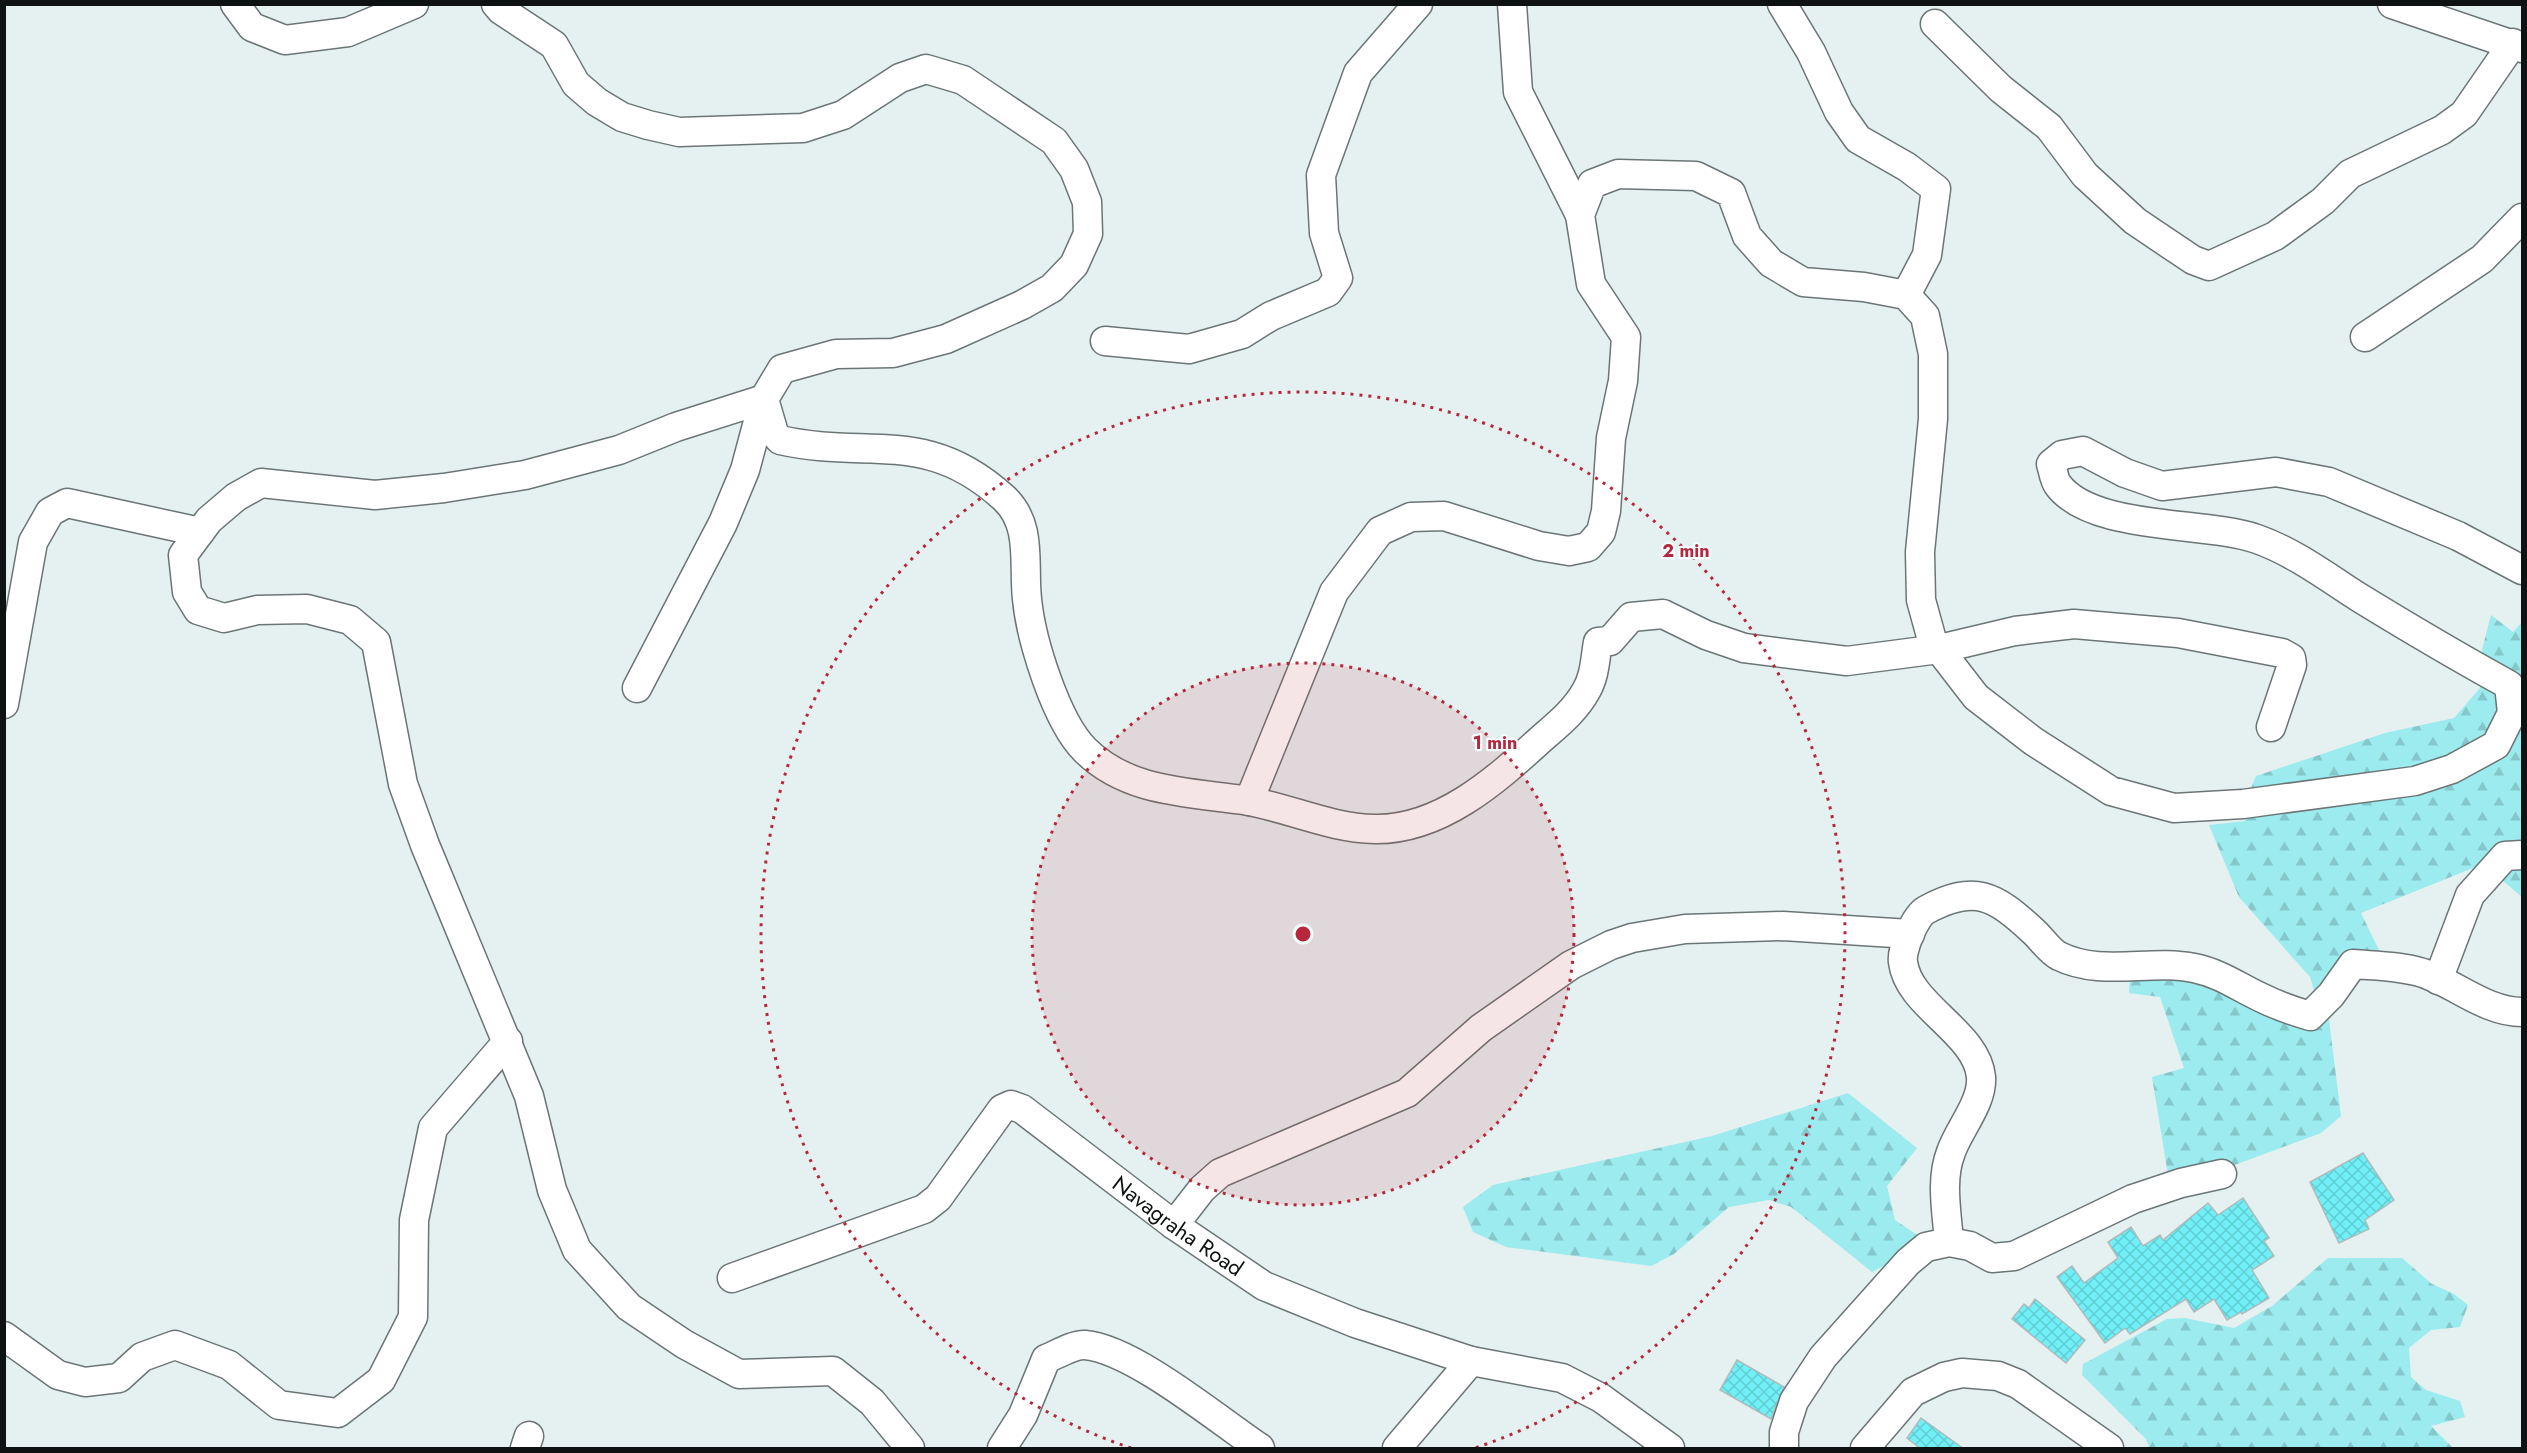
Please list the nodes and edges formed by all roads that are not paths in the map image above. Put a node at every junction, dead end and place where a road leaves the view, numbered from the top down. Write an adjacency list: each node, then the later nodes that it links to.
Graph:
1 (235, 4): 2 (street)
2 (414, 4)
3 (496, 4): 15 (street)
4 (1418, 4): 14 (street)
5 (1512, 4): 10 (street)
6 (1782, 4): 12 (street)
7 (2392, 4): 9 (street)
8 (1935, 24): 9 (street)
9 (2518, 46)
10 (1580, 214): 12 (street); 22 (street)
11 (2523, 218): 13 (street)
12 (1906, 295): 18 (street)
13 (2365, 337)
14 (1105, 341)
15 (764, 399): 16 (street); 19 (street); 22 (street)
16 (200, 532): 20 (street); 27 (street)
17 (2523, 570): 18 (street)
18 (1939, 649): 21 (street); 22 (street)
19 (637, 688)
20 (4, 704)
21 (2271, 727)
22 (1249, 801)
23 (2523, 855): 25 (street)
24 (1910, 934): 25 (street); 29 (street); 30 (street)
25 (2438, 980): 26 (street)
26 (2523, 1012)
27 (508, 1041): 32 (street); 35 (street)
28 (2223, 1174): 30 (street)
29 (1174, 1225): 31 (street, Navagraha Road); 33 (street, Navagraha Road)
30 (1949, 1242): 41 (street)
31 (732, 1278)
32 (4, 1336)
33 (1471, 1361): 39 (street); 40 (street, Navagraha Road)
34 (1038, 1384): 36 (street); 37 (street); 38 (street)
35 (910, 1449)
36 (1002, 1449)
37 (1026, 1449)
38 (1260, 1449)
39 (1397, 1449)
40 (1670, 1449)
41 (1784, 1449)
42 (1865, 1449): 43 (street)
43 (2109, 1449)

